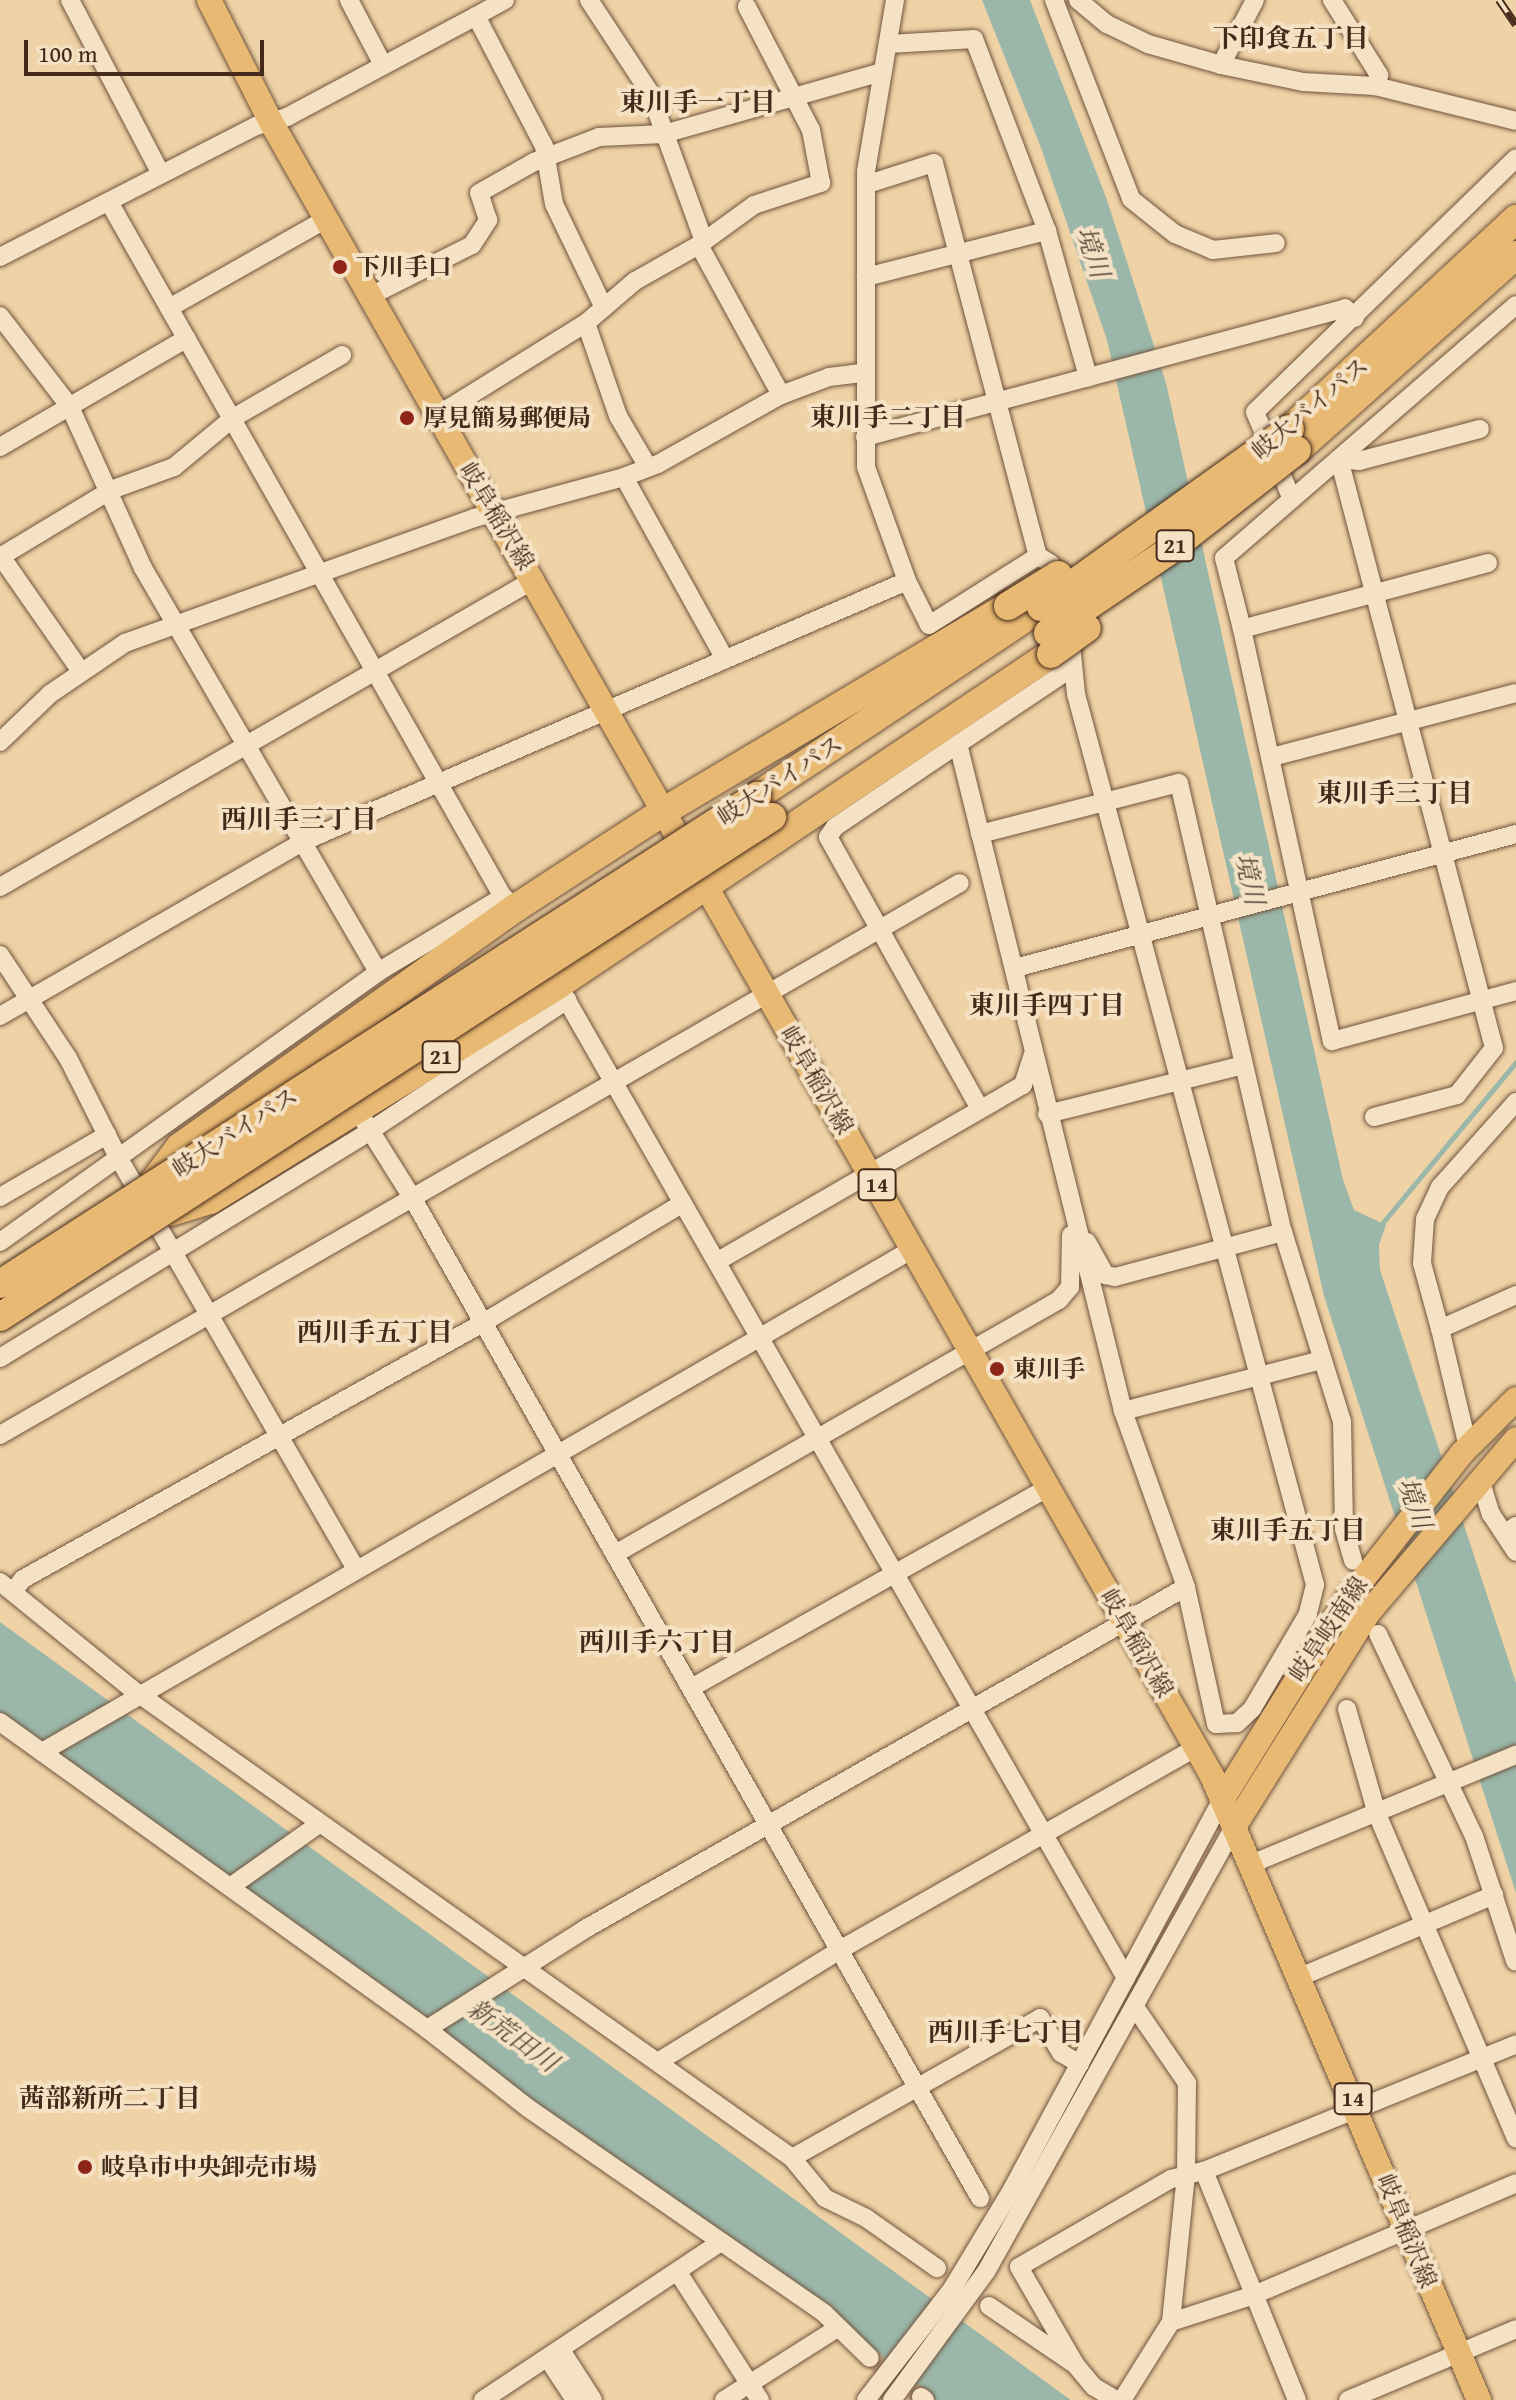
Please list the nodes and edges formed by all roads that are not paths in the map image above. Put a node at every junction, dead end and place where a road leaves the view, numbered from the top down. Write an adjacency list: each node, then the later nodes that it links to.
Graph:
1 (70, 0): 24 (street)
2 (209, 0): 20 (main road, 岐阜稲沢線 / 14)
3 (349, 0): 14 (street)
4 (505, 0): 12 (street)
5 (589, 0): 21 (street)
6 (895, 0): 13 (street)
7 (1054, 0): 31 (street)
8 (1078, 0): 15 (street)
9 (1255, 0): 15 (street)
10 (1332, 0): 17 (street)
11 (750, 2): 18 (street)
12 (476, 16): 14 (street); 22 (street)
13 (889, 44): 16 (street); 29 (street)
14 (383, 65): 20 (street)
15 (1221, 65): 17 (street)
16 (882, 72): 18 (street); 25 (street)
17 (1375, 86): 19 (street)
18 (795, 97): 21 (street); 30 (street)
19 (1516, 121)
20 (271, 122): 24 (street); 27 (main road, 岐阜稲沢線 / 14)
21 (664, 134): 22 (street); 30 (street)
22 (545, 158): 36 (street); 39 (street)
23 (1516, 158): 41 (street)
24 (161, 174): 26 (street)
25 (868, 184): 33 (street); 35 (street)
26 (109, 202): 34 (street); 38 (street)
27 (326, 219): 36 (main road, 岐阜稲沢線 / 14); 38 (street)
28 (1516, 219): 54 (highway, 岐大バイパス / 21)
29 (1047, 231): 33 (street); 46 (street)
30 (702, 243): 39 (street); 47 (street)
31 (1276, 243)
32 (1516, 255): 54 (highway, 岐大バイパス / 21)
33 (959, 256): 35 (street); 48 (street)
34 (0, 257)
35 (866, 277): 45 (street)
36 (370, 296): 50 (main road, 岐阜稲沢線 / 14)
37 (1516, 305): 56 (street)
38 (169, 308): 43 (street)
39 (604, 308): 42 (street)
40 (0, 316): 49 (street)
41 (1355, 318): 46 (street); 60 (street)
42 (586, 323): 50 (street); 57 (street)
43 (187, 338): 49 (street); 51 (street)
44 (342, 355): 51 (street)
45 (864, 373): 47 (street); 53 (street)
46 (1094, 376): 48 (street)
47 (781, 395): 57 (street)
48 (999, 403): 53 (street); 64 (street)
49 (70, 407): 55 (street); 59 (street)
50 (438, 415): 61 (main road, 岐阜稲沢線 / 14)
51 (233, 418): 59 (street); 66 (street)
52 (1480, 429): 56 (street)
53 (865, 437): 68 (street)
54 (1293, 440): 62 (highway, 岐大バイパス / 21, bridge); 72 (highway, 岐大バイパス / 21, bridge)
55 (0, 447)
56 (1339, 459): 60 (street); 69 (street)
57 (648, 467): 58 (street)
58 (624, 477): 61 (street); 73 (street)
59 (111, 490): 63 (street); 70 (street)
60 (1291, 497): 71 (street)
61 (496, 514): 66 (street); 67 (main road, 岐阜稲沢線 / 14)
62 (1158, 525): 72 (highway, 岐大バイパス / 21, bridge); 86 (highway, 21, bridge)
63 (0, 556): 74 (street)
64 (1038, 556): 68 (street); 72 (street)
65 (1488, 563): 69 (street)
66 (318, 571): 70 (street); 75 (street)
67 (535, 579): 75 (street); 77 (main road, 岐阜稲沢線 / 14)
68 (907, 581): 73 (street)
69 (1373, 593): 71 (street); 78 (street)
70 (177, 625): 74 (street); 81 (street)
71 (1242, 629): 82 (street)
72 (1053, 640): 80 (street); 84 (street); 85 (highway, 岐大バイパス / 21); 91 (highway, 21)
73 (725, 659): 77 (street)
74 (80, 670): 79 (street)
75 (378, 672): 81 (street); 83 (street)
76 (1516, 693): 78 (street)
77 (606, 709): 83 (street); 86 (main road, 岐阜稲沢線 / 14)
78 (1407, 722): 82 (street); 90 (street)
79 (0, 742)
80 (958, 744): 87 (street); 97 (street)
81 (247, 747): 89 (street); 93 (street)
82 (1272, 757): 94 (street)
83 (439, 783): 89 (street); 95 (street)
84 (1106, 803): 87 (street); 96 (street); 98 (street)
85 (764, 807): 122 (highway, 岐大バイパス / 21, bridge); 126 (highway, 岐大バイパス / 21, bridge)
86 (666, 810): 91 (main road, 岐阜稲沢線 / 14); 95 (highway, 21)
87 (980, 834): 100 (street)
88 (1516, 834): 90 (street)
89 (302, 842): 101 (street); 105 (street)
90 (1444, 853): 94 (street); 106 (street)
91 (706, 883): 103 (highway, 21); 104 (main road, 岐阜稲沢線 / 14)
92 (960, 883): 97 (street)
93 (0, 887)
94 (1298, 894): 96 (street); 106 (street)
95 (510, 902): 101 (street); 122 (highway, 21)
96 (1212, 917): 98 (street); 111 (street)
97 (879, 930): 104 (street); 115 (street)
98 (1142, 935): 100 (street); 112 (street)
99 (0, 955): 105 (street)
100 (1015, 968): 110 (street)
101 (378, 972): 108 (street)
102 (1516, 991): 106 (street)
103 (562, 992): 113 (street); 118 (street); 126 (highway, 21)
104 (769, 995): 113 (street); 121 (main road, 岐阜稲沢線 / 14)
105 (31, 999): 107 (street); 119 (street)
106 (1483, 1000): 117 (street)
107 (0, 1016)
108 (304, 1024): 109 (street); 120 (street)
109 (313, 1041)
110 (1033, 1055): 115 (street); 116 (street)
111 (1243, 1065): 112 (street); 128 (street)
112 (1181, 1081): 116 (street); 130 (street)
113 (615, 1084): 124 (street); 125 (street)
114 (1516, 1102): 139 (street)
115 (979, 1107): 121 (street)
116 (1047, 1114): 127 (street)
117 (1374, 1117)
118 (366, 1124): 124 (street); 132 (street)
119 (107, 1135): 120 (street); 123 (street)
120 (118, 1157): 129 (street); 132 (street)
121 (870, 1173): 131 (main road, 岐阜稲沢線 / 14); 133 (street)
122 (149, 1188): 134 (highway, 岐大バイパス / 21, bridge)
123 (0, 1197)
124 (413, 1199): 136 (street); 138 (street)
125 (683, 1203): 133 (street); 138 (street)
126 (166, 1213): 137 (highway, 岐大バイパス / 21, bridge)
127 (1075, 1229): 130 (street); 141 (street); 146 (street)
128 (1283, 1232): 130 (street); 143 (street)
129 (0, 1242)
130 (1224, 1248): 144 (street)
131 (913, 1249): 140 (street); 141 (main road, 岐阜稲沢線 / 14)
132 (175, 1250): 136 (street); 142 (street)
133 (718, 1261): 140 (street)
134 (0, 1284)
135 (1516, 1295): 139 (street)
136 (211, 1314): 147 (street); 148 (street)
137 (0, 1317)
138 (481, 1324): 147 (street); 152 (street)
139 (1440, 1329): 151 (street)
140 (761, 1336): 149 (street); 152 (street)
141 (971, 1351): 149 (street); 154 (main road, 岐阜稲沢線 / 14)
142 (0, 1358)
143 (1322, 1360): 144 (street); 157 (street)
144 (1258, 1376): 146 (street); 161 (street)
145 (1516, 1399): 151 (main road, 岐阜岐南線)
146 (1123, 1411): 161 (street)
147 (281, 1433): 158 (street); 160 (street)
148 (0, 1435)
149 (818, 1437): 156 (street); 159 (street)
150 (1516, 1439): 153 (main road, 岐阜岐南線)
151 (1465, 1450): 173 (main road, 岐阜岐南線)
152 (555, 1453): 156 (street); 158 (street)
153 (1475, 1484): 155 (street); 176 (main road, 岐阜岐南線)
154 (1049, 1487): 159 (street); 162 (main road, 岐阜稲沢線 / 14)
155 (1516, 1552)
156 (615, 1554): 164 (street)
157 (1353, 1561)
158 (355, 1568): 165 (street)
159 (893, 1574): 164 (street); 166 (street)
160 (6, 1587): 165 (street)
161 (1186, 1587): 162 (street)
162 (1125, 1623): 166 (street); 170 (main road, 岐阜稲沢線 / 14)
163 (1378, 1634): 172 (street)
164 (691, 1688): 175 (street)
165 (133, 1695): 169 (street); 177 (street)
166 (973, 1708): 175 (street); 178 (street)
167 (1347, 1709): 174 (street)
168 (0, 1722): 169 (street)
169 (48, 1748): 180 (street)
170 (1195, 1748): 173 (main road, 岐阜稲沢線 / 14); 178 (street)
171 (1516, 1755): 172 (street)
172 (1455, 1781): 174 (street); 181 (street)
173 (1222, 1800): 176 (main road, 岐阜稲沢線 / 14); 187 (street)
174 (1377, 1814): 179 (street); 182 (street)
175 (767, 1826): 183 (street); 185 (street)
176 (1234, 1827): 179 (main road, 岐阜稲沢線 / 14); 188 (street)
177 (314, 1829): 180 (street); 185 (street)
178 (1043, 1832): 183 (street); 187 (street)
179 (1251, 1864): 186 (main road, 岐阜稲沢線 / 14)
180 (236, 1882): 189 (street)
181 (1494, 1895): 182 (street); 184 (street)
182 (1425, 1924): 186 (street); 191 (street)
183 (838, 1951): 192 (street); 194 (street)
184 (1515, 1961)
185 (516, 1970): 189 (street); 192 (street)
186 (1300, 1977): 195 (main road, 岐阜稲沢線 / 14)
187 (1126, 1978): 193 (street)
188 (1135, 2007): 198 (street); 221 (street)
189 (432, 2026): 202 (street)
190 (1516, 2044): 191 (street)
191 (1482, 2058): 195 (street); 196 (street)
192 (661, 2060): 197 (street)
193 (1080, 2064): 194 (street); 220 (street)
194 (918, 2089): 197 (street); 200 (street)
195 (1356, 2108): 198 (street); 201 (main road, 岐阜稲沢線 / 14)
196 (1516, 2138)
197 (792, 2158): 203 (street)
198 (1195, 2173): 205 (street); 207 (street); 213 (street)
199 (1516, 2183): 201 (street)
200 (980, 2198)
201 (1406, 2231): 205 (street); 211 (main road, 岐阜稲沢線 / 14)
202 (721, 2242): 204 (street); 208 (street)
203 (937, 2268)
204 (679, 2274): 210 (street); 214 (street)
205 (1254, 2295): 207 (street); 224 (street)
206 (989, 2306): 213 (street)
207 (1171, 2322): 223 (street)
208 (836, 2329): 212 (street); 214 (street)
209 (1516, 2329): 211 (street)
210 (555, 2354): 215 (street); 216 (street); 217 (street)
211 (1459, 2354): 225 (street); 226 (main road, 岐阜稲沢線 / 14)
212 (870, 2358)
213 (1075, 2364): 222 (street)
214 (749, 2384): 218 (street); 219 (street)
215 (483, 2400)
216 (575, 2400)
217 (593, 2400)
218 (724, 2400)
219 (760, 2400)
220 (866, 2400)
221 (892, 2400)
222 (1116, 2400)
223 (1122, 2400)
224 (1297, 2400)
225 (1348, 2400)
226 (1479, 2400)

